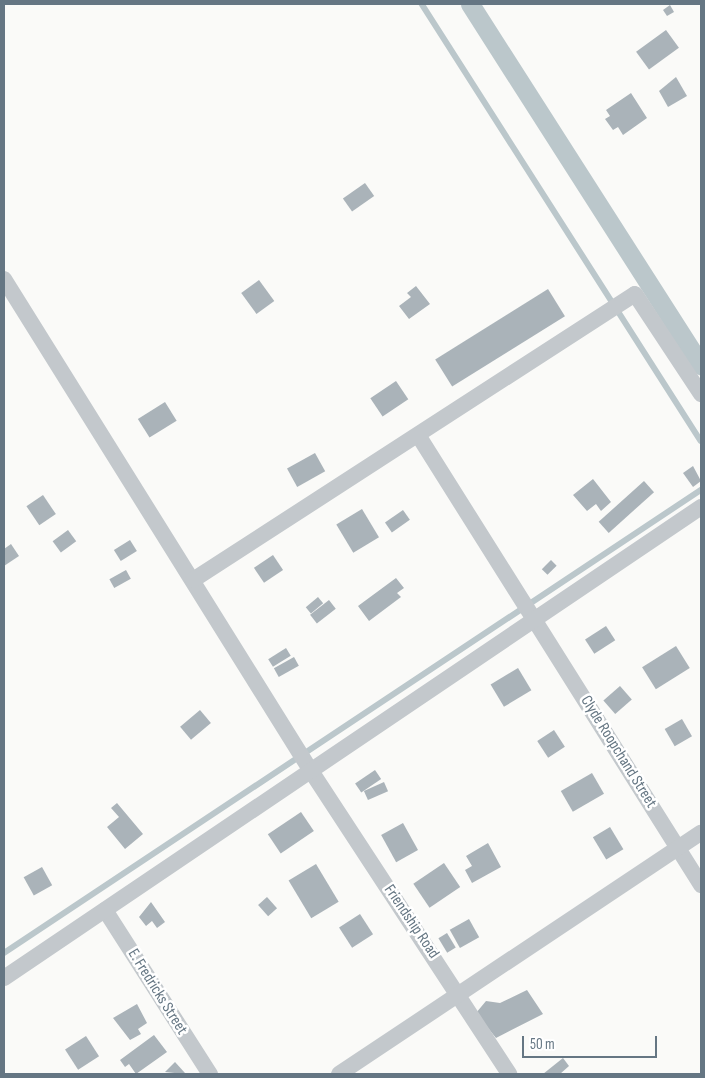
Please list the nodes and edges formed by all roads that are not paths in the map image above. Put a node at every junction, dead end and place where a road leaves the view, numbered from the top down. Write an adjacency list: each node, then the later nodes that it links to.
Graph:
1 (4, 279): 5 (street, Friendship Road)
2 (701, 394): 3 (street)
3 (418, 435): 5 (street); 6 (street, Clyde Roopchand Street)
4 (701, 507): 6 (street)
5 (193, 580): 7 (street, Friendship Road)
6 (535, 620): 7 (street); 9 (street, Clyde Roopchand Street)
7 (311, 771): 11 (street); 13 (street, Friendship Road)
8 (701, 833): 9 (street)
9 (678, 848): 10 (street, Clyde Roopchand Street); 13 (street)
10 (701, 885)
11 (105, 910): 12 (street); 14 (street, E. Fredricks Street)
12 (4, 978)
13 (459, 994): 15 (street); 16 (street, Friendship Road)
14 (210, 1074)
15 (339, 1074)
16 (510, 1074)

